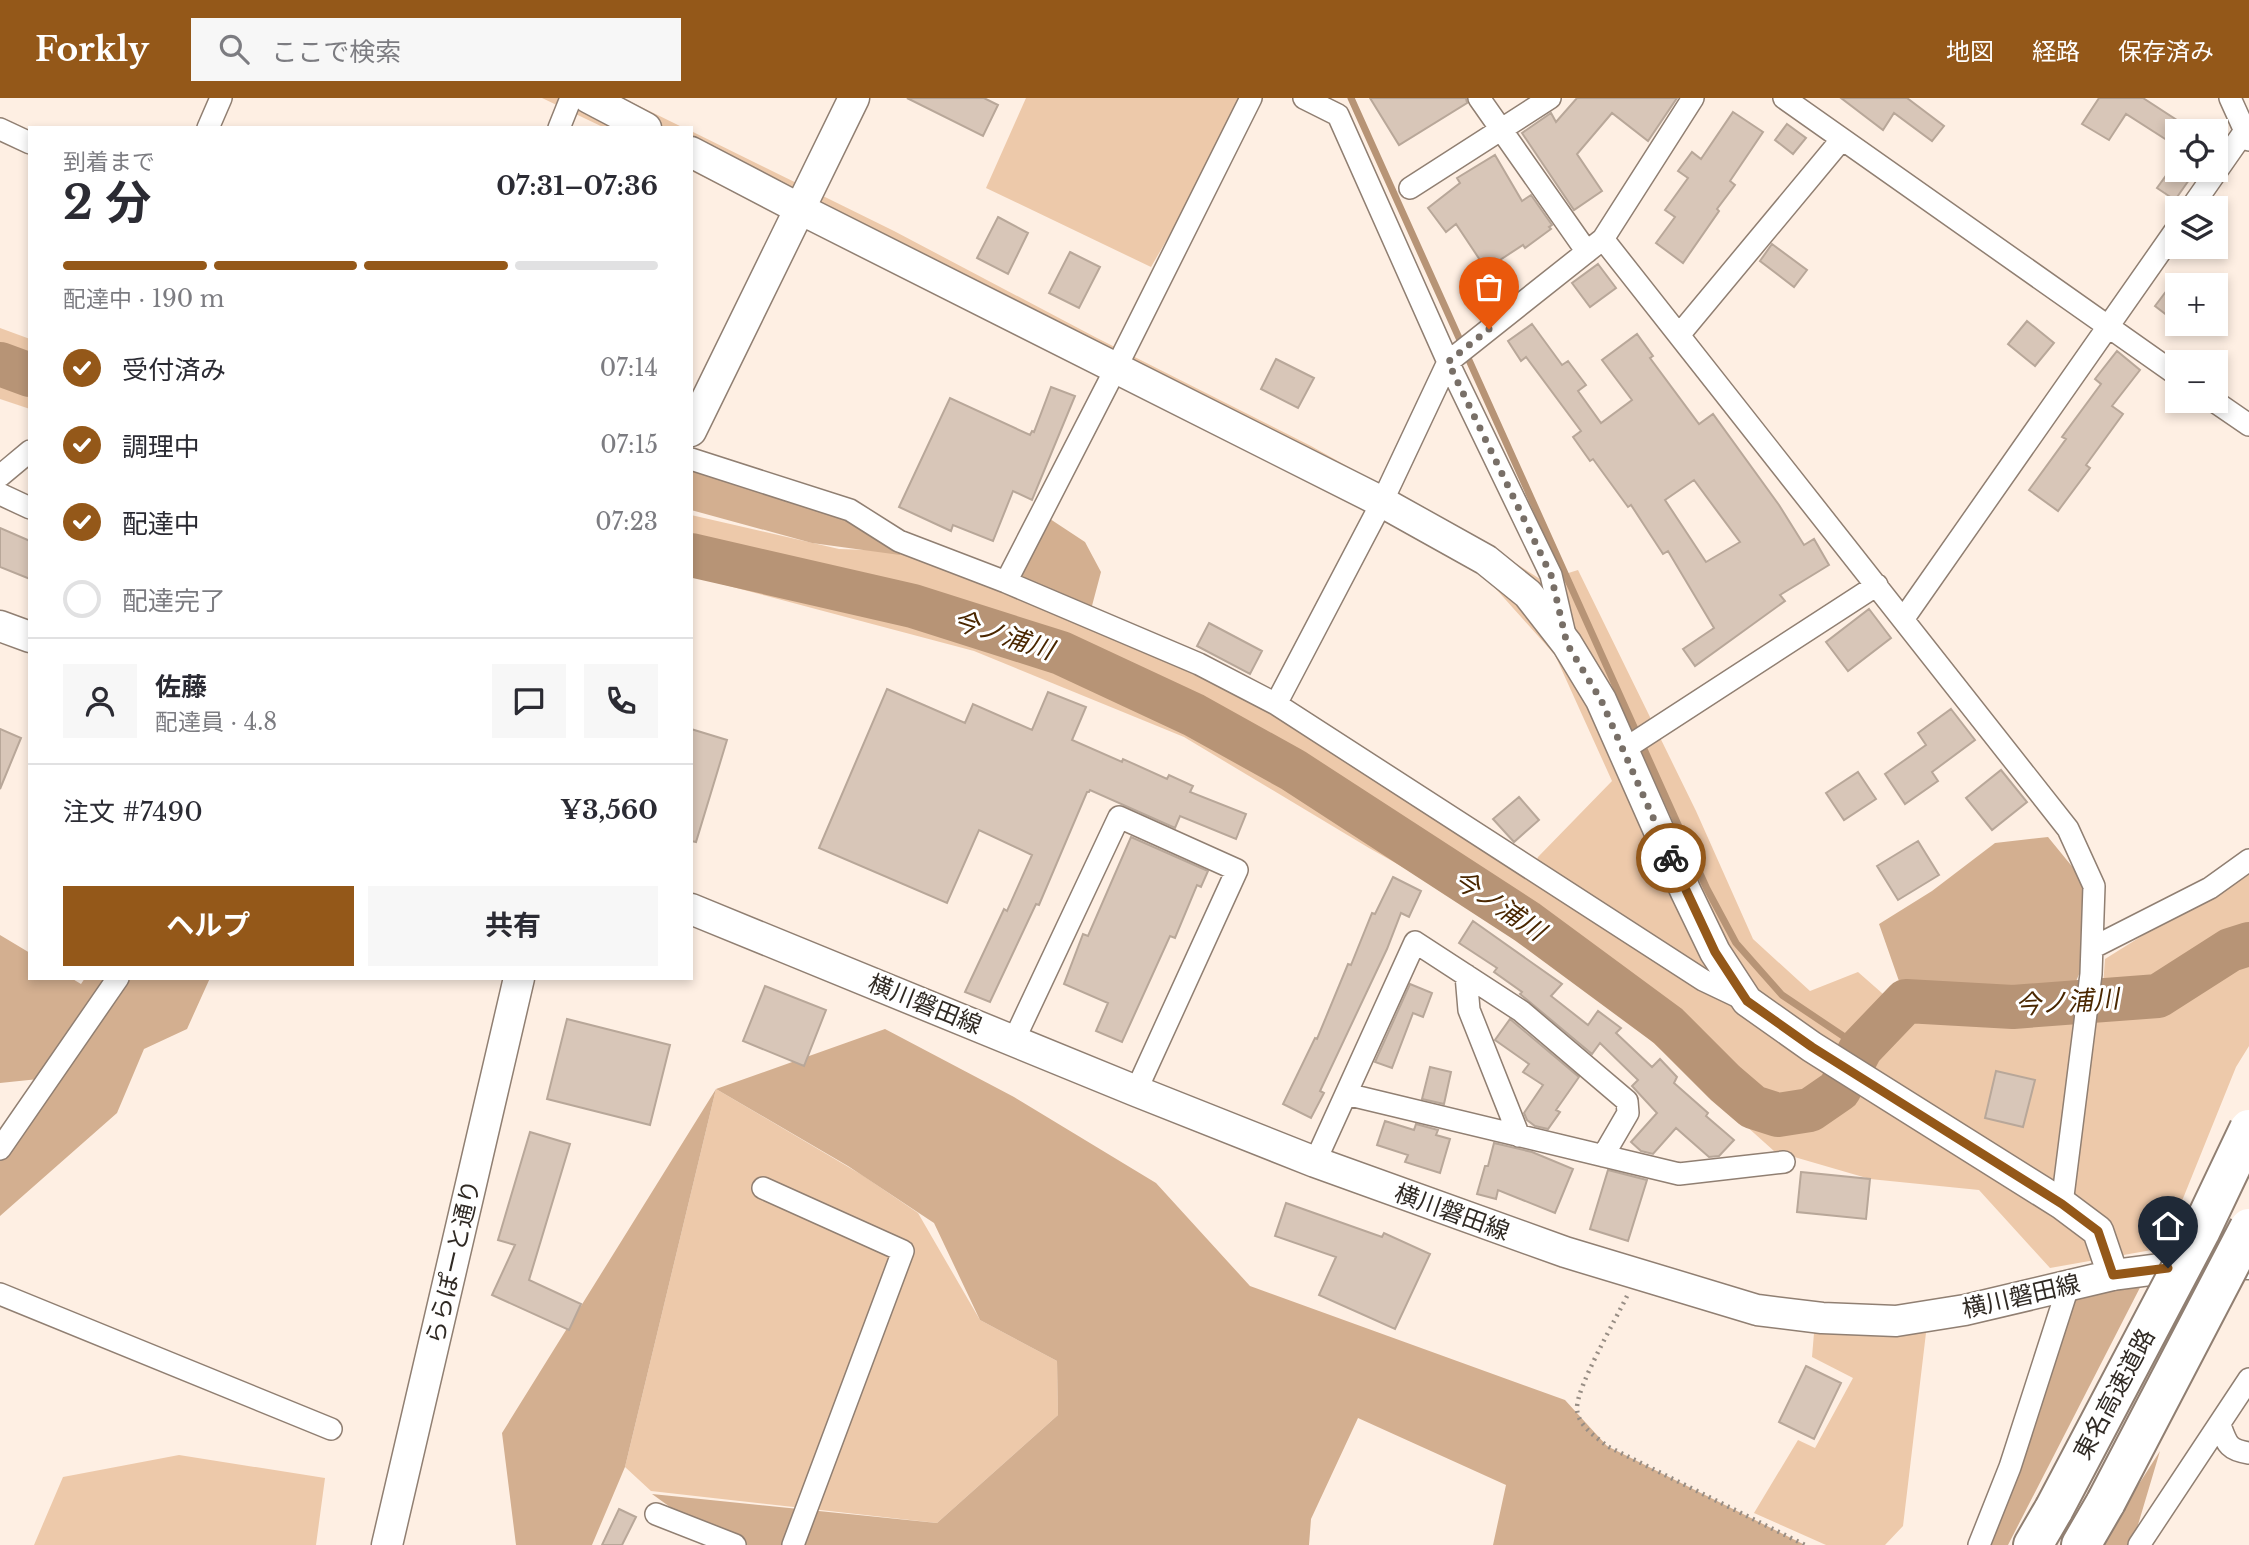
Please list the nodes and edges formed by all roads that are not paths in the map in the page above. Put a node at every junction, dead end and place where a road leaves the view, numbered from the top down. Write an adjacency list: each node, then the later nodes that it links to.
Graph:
1 (221, 98): 12 (street)
2 (571, 98): 13 (street)
3 (589, 98): 14 (street)
4 (855, 98): 23 (street)
5 (1251, 98): 30 (street)
6 (1304, 98): 28 (street)
7 (1479, 98): 16 (street)
8 (1550, 98): 16 (street)
9 (1693, 98): 25 (street)
10 (1784, 98): 18 (street)
11 (2230, 98): 17 (street)
12 (209, 126)
13 (560, 126)
14 (642, 126)
15 (0, 129): 19 (street)
16 (1502, 130): 21 (street); 25 (street)
17 (2247, 136): 22 (street)
18 (1842, 138): 26 (street); 27 (street)
19 (28, 142)
20 (693, 153): 23 (street)
21 (1410, 188)
22 (2200, 196)
23 (800, 209): 30 (street); 33 (street)
24 (2165, 245): 26 (street)
25 (1595, 246): 27 (street); 28 (street)
26 (2108, 326): 29 (street); 42 (street)
27 (1679, 335): 41 (street)
28 (1448, 362): 38 (street); 45 (street)
29 (2165, 366)
30 (1116, 368): 38 (street); 40 (street)
31 (2228, 411): 32 (street)
32 (2249, 425)
33 (693, 427)
34 (28, 453): 36 (street)
35 (693, 460): 40 (street)
36 (0, 476)
37 (0, 494): 39 (street)
38 (1382, 502): 45 (street); 46 (street)
39 (28, 507)
40 (1006, 582): 46 (street)
41 (1877, 585): 42 (street); 47 (street)
42 (1904, 618): 50 (street)
43 (0, 626): 44 (street)
44 (28, 637)
45 (1567, 644): 47 (street)
46 (1276, 704): 54 (street)
47 (1623, 750): 54 (street)
48 (2249, 860): 50 (street)
49 (693, 910): 55 (street, 横川磐田線)
50 (2092, 948): 66 (street)
51 (1466, 975): 57 (street); 60 (street); 62 (street)
52 (117, 980): 61 (street)
53 (519, 980): 78 (street, ららぽーと通り)
54 (1747, 1001): 66 (street)
55 (1014, 1040): 56 (street, 横川磐田線); 56 (street)
56 (1136, 1091): 63 (street, 横川磐田線)
57 (1346, 1094): 60 (street); 63 (street)
58 (2249, 1111): 68 (highway, bridge)
59 (2249, 1129): 68 (highway, 東名高速道路, bridge)
60 (1519, 1136): 62 (street)
61 (0, 1149)
62 (1603, 1156): 64 (street)
63 (1315, 1162): 71 (street, 横川磐田線)
64 (1784, 1162)
65 (763, 1188): 80 (street)
66 (2062, 1204): 70 (street)
67 (2249, 1228): 83 (highway, 東名高速道路, bridge)
68 (2200, 1232): 82 (highway, 東名高速道路, bridge)
69 (2249, 1264): 70 (street, 横川磐田線)
70 (2113, 1275): 71 (street, 横川磐田線)
71 (2067, 1286): 81 (street)
72 (0, 1294): 75 (street)
73 (2249, 1379): 74 (street)
74 (2220, 1425): 76 (street); 84 (street)
75 (331, 1429)
76 (2249, 1452)
77 (656, 1514): 79 (street)
78 (387, 1545)
79 (735, 1545)
80 (793, 1545)
81 (1979, 1545)
82 (2033, 1545)
83 (2081, 1545)
84 (2139, 1545)

